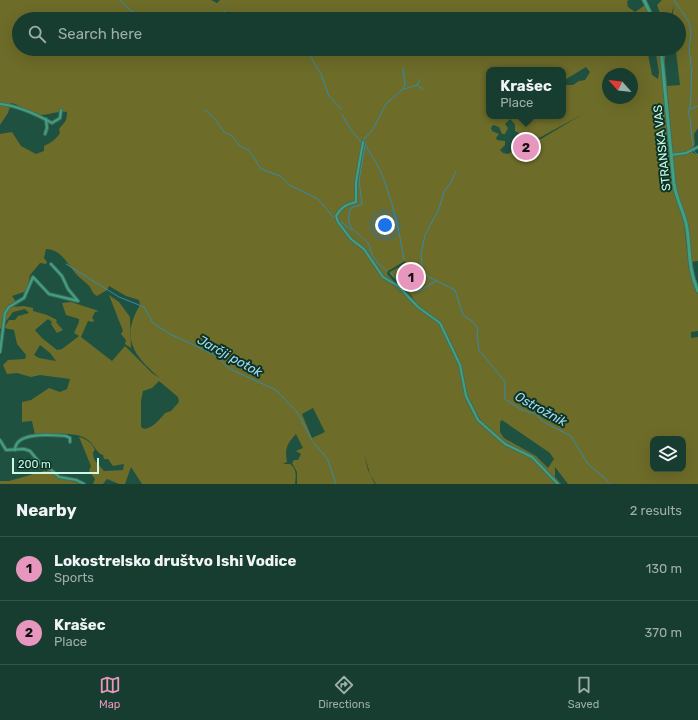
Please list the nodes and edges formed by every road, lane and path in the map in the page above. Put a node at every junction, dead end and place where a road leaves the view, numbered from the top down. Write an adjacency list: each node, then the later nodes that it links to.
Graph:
1 (644, 0): 2 (street)
2 (650, 12)
3 (663, 56): 10 (street, STRANSKA VAS)
4 (0, 104): 6 (street)
5 (61, 110): 6 (street)
6 (45, 118): 7 (street)
7 (45, 134)
8 (363, 142): 18 (street)
9 (698, 147): 10 (street)
10 (671, 155): 12 (street, STRANSKA VAS)
11 (51, 264): 13 (street)
12 (698, 291)
13 (0, 352)
14 (0, 440): 16 (street)
15 (70, 442): 16 (street)
16 (15, 450): 17 (street)
17 (84, 484)
18 (558, 484)

